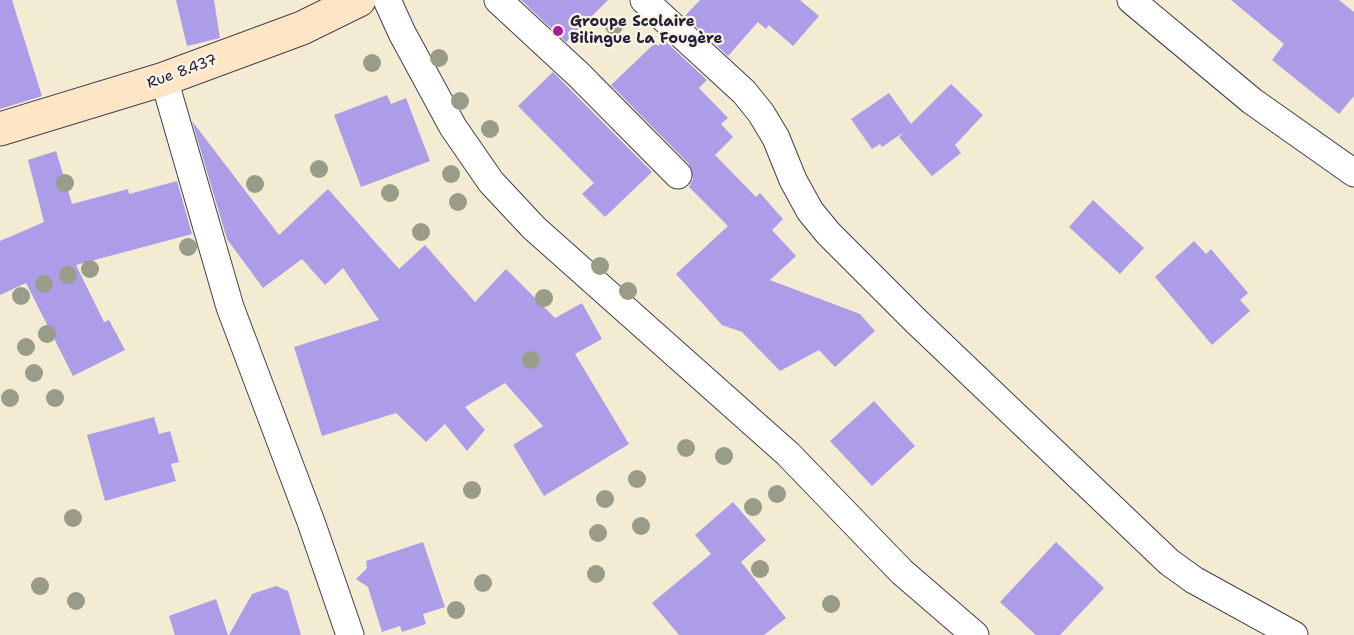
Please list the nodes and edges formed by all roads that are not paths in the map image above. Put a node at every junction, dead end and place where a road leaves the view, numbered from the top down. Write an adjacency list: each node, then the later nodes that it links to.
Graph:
1 (359, 0): 6 (main road, Rue 8.437)
2 (387, 0): 11 (street)
3 (498, 0): 9 (street)
4 (644, 0): 12 (street)
5 (1131, 0): 8 (street)
6 (164, 79): 7 (main road, Rue 8.437); 10 (street)
7 (0, 129)
8 (1354, 173)
9 (678, 176)
10 (350, 635)
11 (975, 635)
12 (1294, 635)

